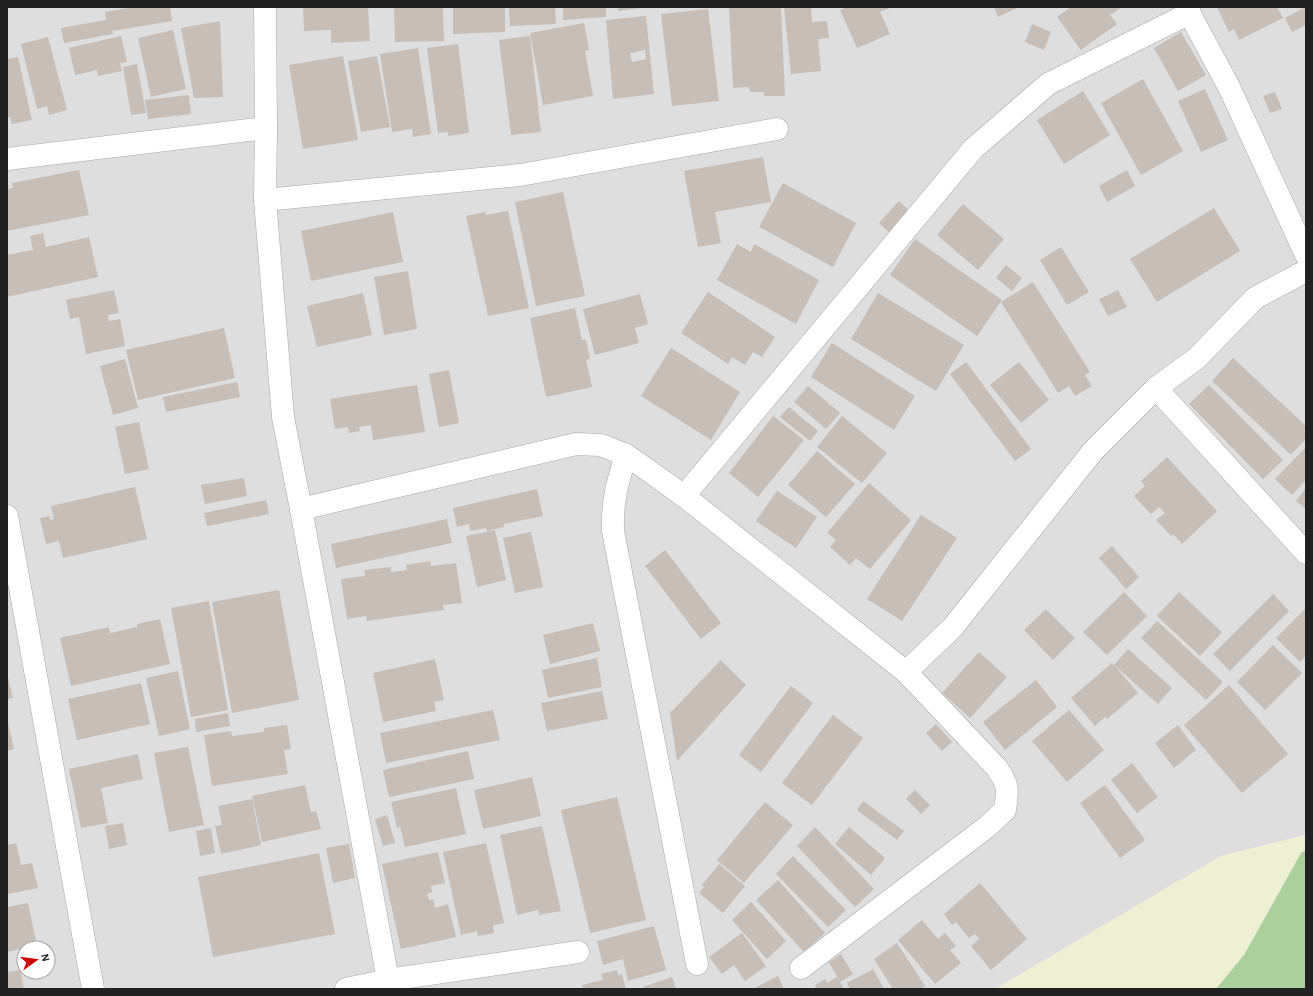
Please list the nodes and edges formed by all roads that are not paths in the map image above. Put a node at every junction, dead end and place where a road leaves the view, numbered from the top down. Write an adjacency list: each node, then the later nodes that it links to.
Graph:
1 (265, 7): 3 (street)
2 (1188, 10): 7 (street); 11 (street)
3 (266, 128): 5 (street); 6 (street)
4 (777, 129): 6 (street)
5 (7, 159)
6 (265, 200): 12 (street)
7 (1306, 255)
8 (1306, 270): 9 (street)
9 (1156, 388): 14 (street); 15 (street)
10 (626, 455): 11 (street); 12 (street); 17 (street)
11 (684, 496): 15 (street)
12 (300, 509): 19 (street)
13 (7, 516): 20 (street)
14 (1306, 553)
15 (906, 672): 18 (street)
16 (578, 952): 19 (street)
17 (697, 964)
18 (801, 968)
19 (388, 980): 21 (street)
20 (93, 989)
21 (346, 989)

